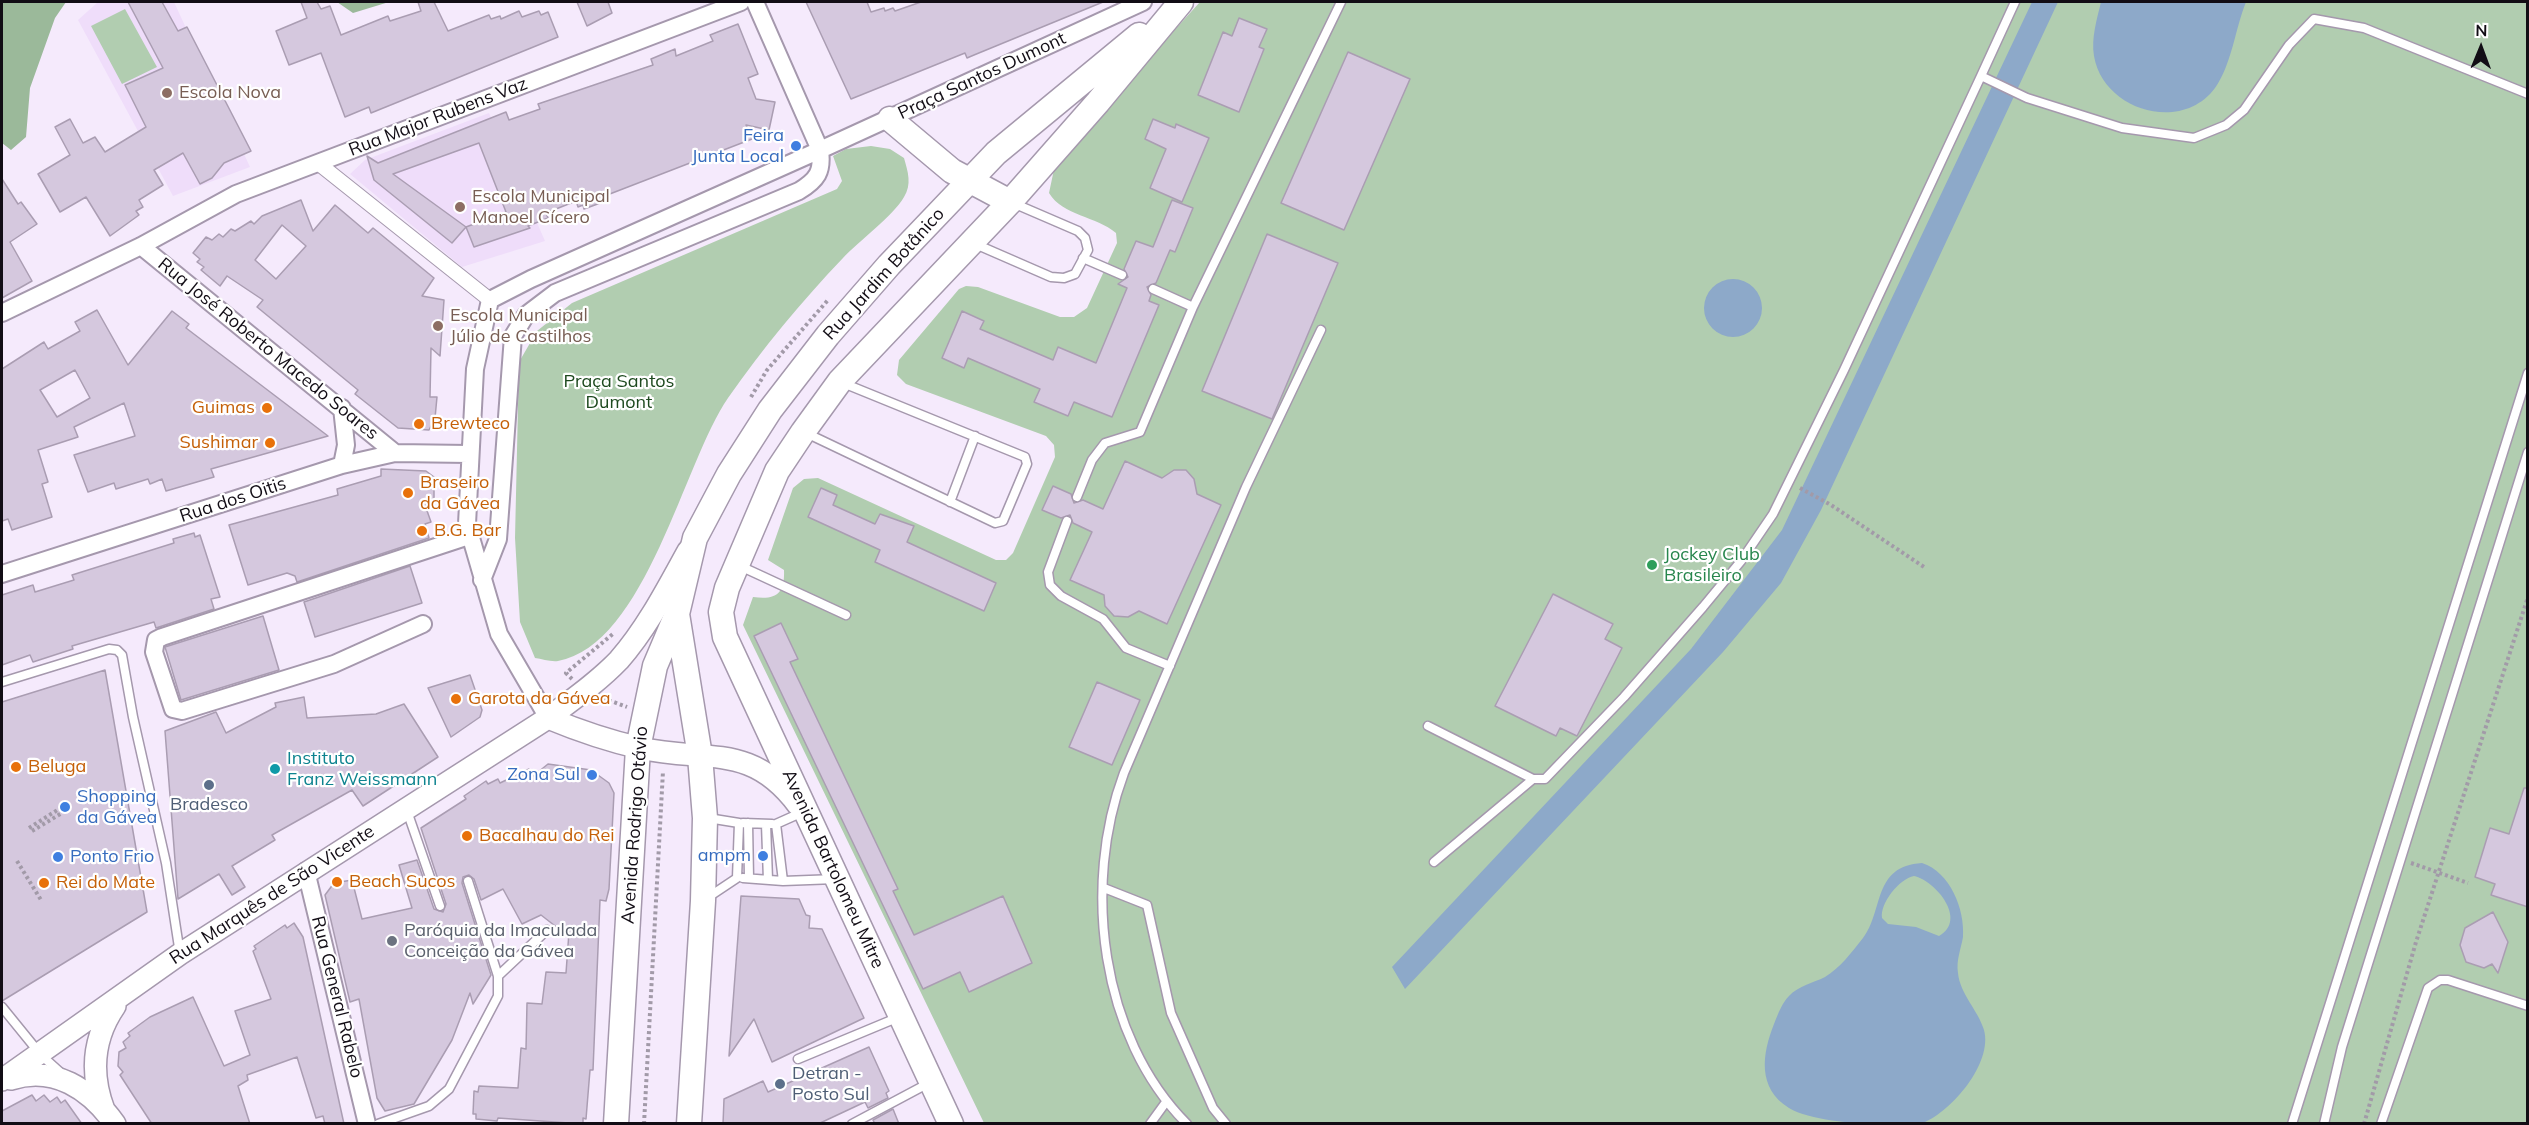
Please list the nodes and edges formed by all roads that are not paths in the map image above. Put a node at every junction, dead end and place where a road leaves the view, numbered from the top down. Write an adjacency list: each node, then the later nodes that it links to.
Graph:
1 (741, 2): 11 (street, Rua Major Rubens Vaz)
2 (755, 2): 10 (street)
3 (1143, 2): 9 (street, Praça Santos Dumont)
4 (1181, 2): 12 (main road, Rua Jardim Botânico); 13 (main road, Rua Jardim Botânico)
5 (1341, 2): 20 (lane)
6 (2015, 2): 7 (lane)
7 (1984, 78): 8 (lane); 50 (lane)
8 (2528, 94)
9 (890, 119): 10 (street, Praça Santos Dumont); 12 (main road)
10 (820, 150): 19 (street, Praça Santos Dumont); 39 (street)
11 (318, 163): 15 (street, Rua Major Rubens Vaz); 19 (street)
12 (968, 182): 13 (main road); 36 (main road, Rua Jardim Botânico)
13 (1010, 202): 14 (main road, Rua Jardim Botânico); 16 (lane)
14 (973, 242): 16 (lane); 24 (main road, Rua Jardim Botânico)
15 (141, 246): 21 (street, Rua Major Rubens Vaz); 25 (street, Rua José Roberto Macedo Soares)
16 (1083, 258): 17 (lane)
17 (1122, 275)
18 (1153, 289): 20 (lane)
19 (490, 300): 30 (street)
20 (1193, 307): 32 (lane)
21 (2, 313)
22 (1321, 330): 44 (lane)
23 (2528, 373): 91 (lane)
24 (840, 381): 26 (main road, Rua Jardim Botânico); 27 (lane)
25 (342, 408): 29 (street, Rua José Roberto Macedo Soares); 31 (street)
26 (803, 432): 33 (lane); 37 (main road, Rua Jardim Botânico)
27 (975, 436): 33 (lane); 33 (lane)
28 (2528, 452): 92 (lane)
29 (395, 453): 30 (street, Rua dos Oitis); 31 (street, Rua dos Oitis)
30 (469, 454): 35 (street)
31 (342, 465): 38 (street, Rua dos Oitis)
32 (1077, 497)
33 (950, 502)
34 (1067, 521): 44 (lane)
35 (469, 536): 39 (street); 43 (street)
36 (695, 538): 41 (main road, Rua Jardim Botânico); 46 (street)
37 (736, 565): 40 (main road, Rua Jardim Botânico); 42 (lane)
38 (2, 574)
39 (482, 580): 46 (street)
40 (721, 612): 52 (main road, Avenida Bartolomeu Mitre)
41 (677, 614): 48 (main road, Avenida Rodrigo Otávio); 49 (main road)
42 (846, 615)
43 (423, 624)
44 (1170, 666): 65 (lane)
45 (2, 682): 69 (lane)
46 (548, 718): 48 (street); 51 (street, Rua Marquês de São Vicente)
47 (1428, 726): 50 (lane)
48 (638, 748): 49 (street); 84 (main road, Avenida Rodrigo Otávio)
49 (700, 756): 52 (street); 53 (main road)
50 (1533, 779): 57 (lane)
51 (406, 808): 58 (street, Rua Marquês de São Vicente); 67 (lane)
52 (807, 816): 56 (lane); 61 (main road, Avenida Bartolomeu Mitre)
53 (705, 818): 54 (lane); 66 (main road)
54 (744, 823): 55 (lane); 59 (lane); 60 (lane)
55 (766, 824): 56 (lane); 62 (lane)
56 (777, 824): 63 (lane)
57 (1434, 862)
58 (306, 871): 69 (street, Rua Marquês de São Vicente); 82 (street, Rua General Rabelo)
59 (737, 878): 60 (lane); 66 (lane)
60 (748, 878): 62 (lane)
61 (836, 879): 63 (lane); 74 (main road, Avenida Bartolomeu Mitre)
62 (768, 880): 63 (lane)
63 (783, 880)
64 (468, 881): 70 (lane)
65 (1104, 888): 80 (lane); 90 (lane)
66 (703, 900): 85 (main road)
67 (440, 906)
68 (547, 930): 70 (lane)
69 (180, 954): 71 (street, Rua Marquês de São Vicente)
70 (498, 976): 83 (lane)
71 (128, 992): 75 (street, Rua Marquês de São Vicente); 81 (street)
72 (2528, 1006): 93 (lane)
73 (2, 1007): 75 (lane)
74 (902, 1016): 76 (lane); 78 (main road, Avenida Bartolomeu Mitre)
75 (41, 1055): 77 (street, Rua Marquês de São Vicente); 79 (lane)
76 (798, 1059)
77 (2, 1081): 79 (street)
78 (932, 1081): 86 (lane); 87 (main road, Avenida Bartolomeu Mitre)
79 (75, 1084): 81 (street)
80 (1166, 1102): 88 (lane); 89 (lane)
81 (110, 1117)
82 (367, 1124)
83 (378, 1124)
84 (616, 1124)
85 (689, 1124)
86 (852, 1124)
87 (951, 1124)
88 (1150, 1124)
89 (1187, 1124)
90 (1226, 1124)
91 (2292, 1124)
92 (2324, 1124)
93 (2381, 1124)

